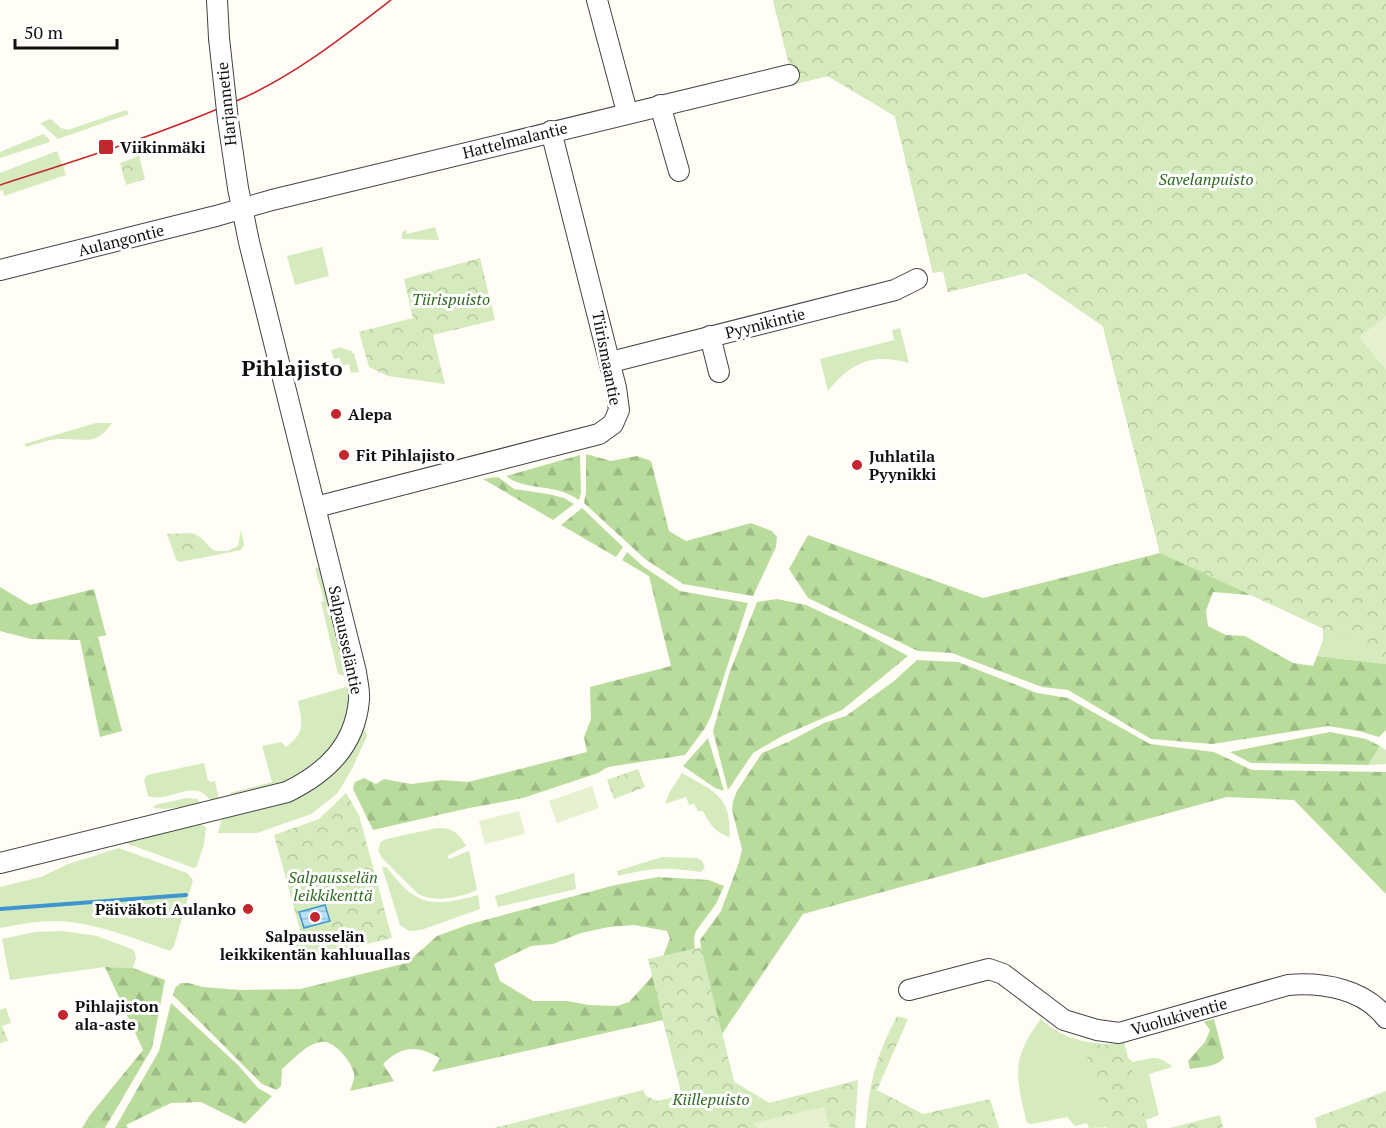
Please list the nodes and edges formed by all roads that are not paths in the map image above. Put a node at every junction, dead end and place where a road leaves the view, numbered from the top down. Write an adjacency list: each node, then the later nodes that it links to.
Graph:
1 (217, 0): 8 (street, Harjannetie, bridge)
2 (597, 0): 5 (street)
3 (789, 75): 4 (street, Hattelmalantie)
4 (660, 105): 5 (street, Hattelmalantie); 7 (street)
5 (627, 112): 6 (street, Hattelmalantie)
6 (551, 131): 8 (street, Hattelmalantie); 12 (street, Tiirismaantie)
7 (679, 171)
8 (242, 208): 9 (street, Aulangontie); 14 (street, Salpausseläntie)
9 (0, 270)
10 (917, 279): 11 (street, Pyynikintie)
11 (710, 336): 12 (street, Pyynikintie); 13 (street)
12 (611, 362): 14 (street, Tiirismaantie)
13 (719, 372)
14 (316, 507): 15 (street, Salpausseläntie)
15 (0, 863)
16 (909, 990): 17 (street, Vuolukiventie)
17 (1386, 1018)

